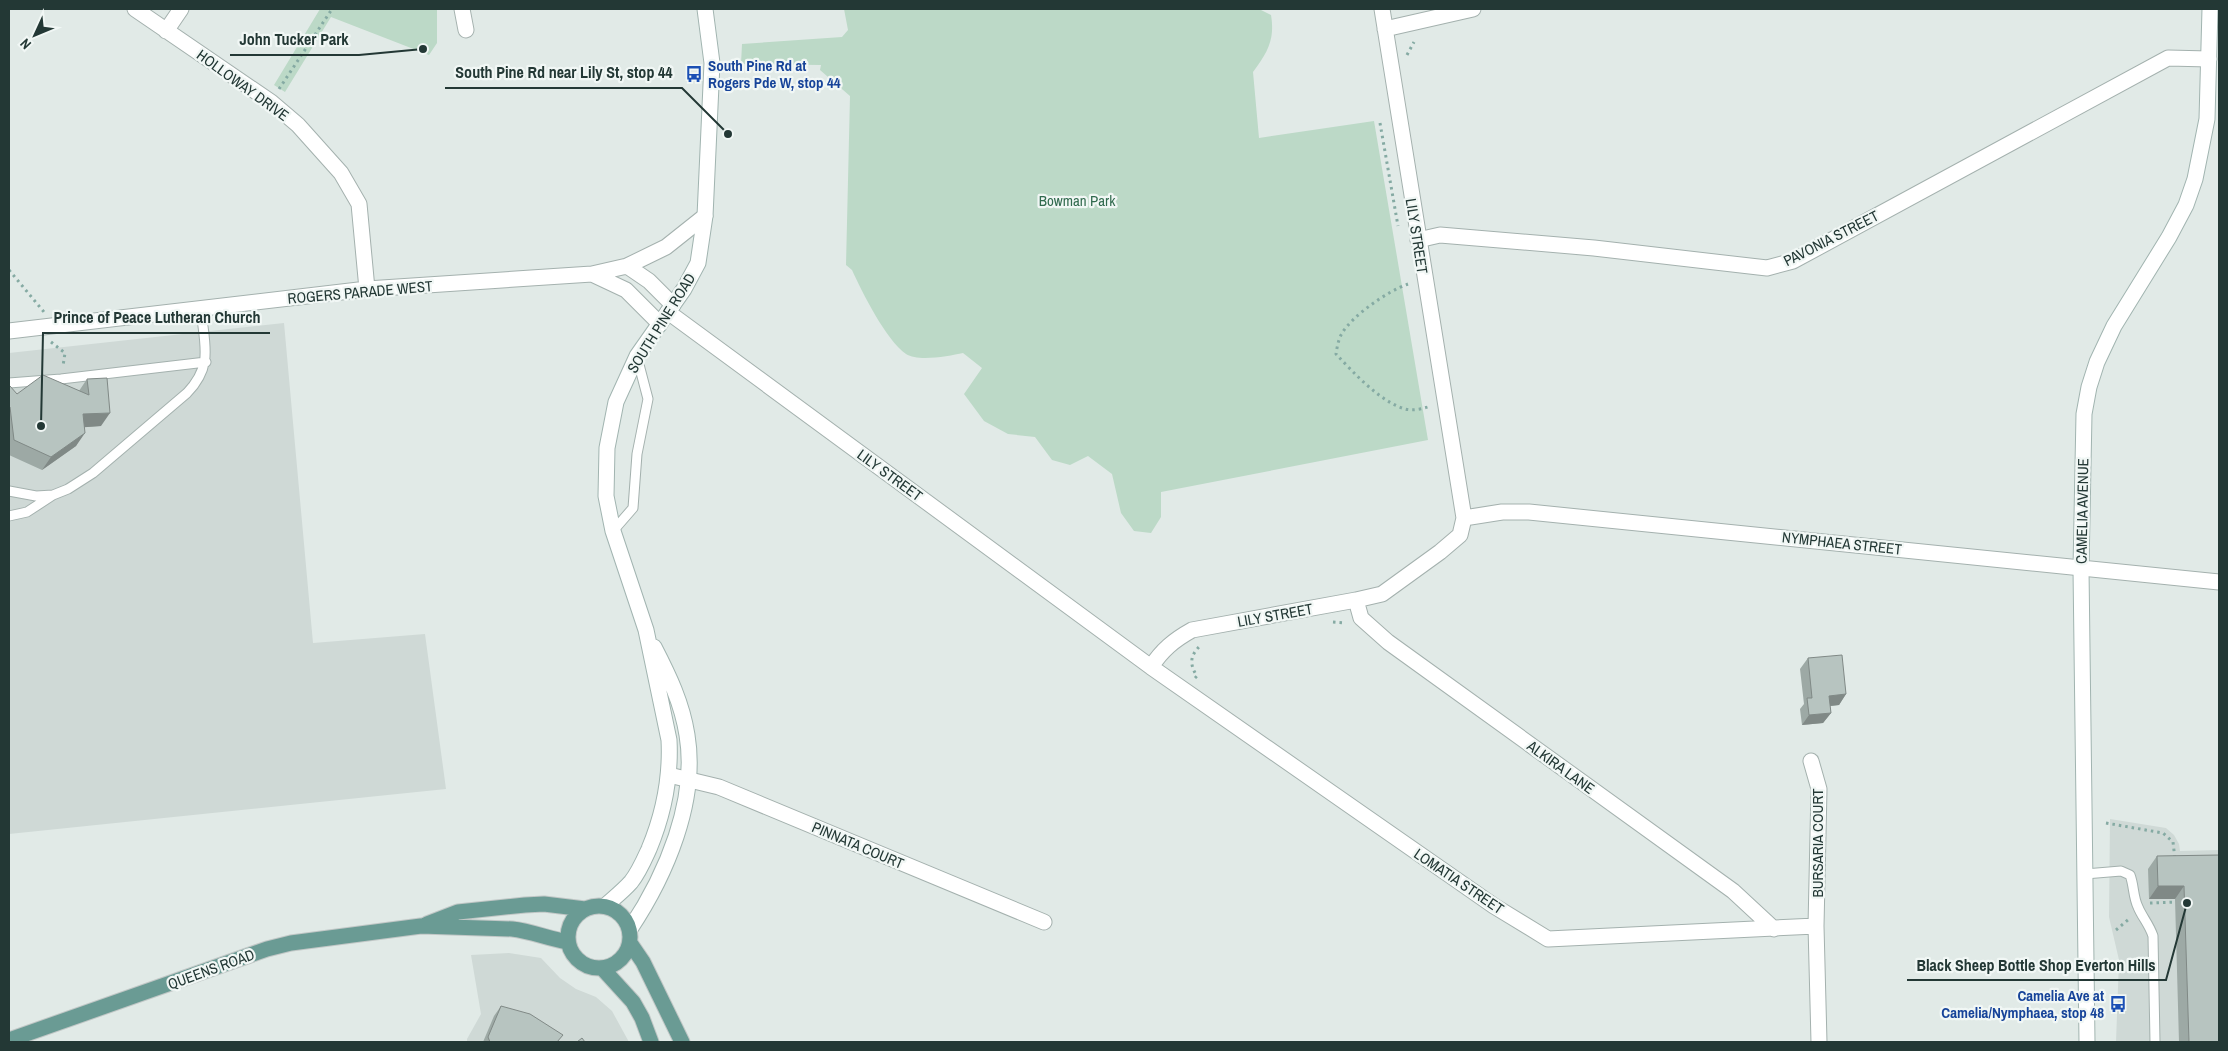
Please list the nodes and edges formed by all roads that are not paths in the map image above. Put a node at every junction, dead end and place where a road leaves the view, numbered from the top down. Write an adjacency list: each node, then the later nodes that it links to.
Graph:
1 (134, 9): 10 (street, HOLLOWAY DRIVE)
2 (180, 9): 10 (street)
3 (462, 9): 9 (street)
4 (705, 9): 12 (street, SOUTH PINE ROAD)
5 (1382, 9): 8 (street, LILY STREET)
6 (1473, 9): 8 (street)
7 (2210, 9): 11 (street, CAMELIA AVENUE)
8 (1385, 28): 13 (street, LILY STREET)
9 (466, 30)
10 (166, 31): 16 (street, HOLLOWAY DRIVE)
11 (2209, 59): 13 (street, PAVONIA STREET); 28 (street, CAMELIA AVENUE)
12 (705, 216): 14 (street, ROGERS PARADE WEST); 18 (street, SOUTH PINE ROAD)
13 (1418, 240): 26 (street, LILY STREET)
14 (627, 266): 15 (street, ROGERS PARADE WEST); 18 (street)
15 (592, 274): 16 (street, ROGERS PARADE WEST); 18 (street, ROGERS PARADE WEST)
16 (367, 289): 17 (street, ROGERS PARADE WEST)
17 (202, 309): 19 (street, ROGERS PARADE WEST); 21 (lane)
18 (667, 314): 20 (street, SOUTH PINE ROAD); 32 (street, LILY STREET)
19 (9, 331)
20 (637, 356): 27 (street, SOUTH PINE ROAD); 27 (lane)
21 (206, 362): 22 (lane); 24 (lane)
22 (9, 383)
23 (9, 490): 24 (lane)
24 (53, 495): 25 (lane)
25 (9, 516)
26 (1464, 518): 28 (street, NYMPHAEA STREET); 30 (street, LILY STREET)
27 (614, 531): 31 (street, SOUTH PINE ROAD)
28 (2081, 568): 29 (street, NYMPHAEA STREET); 36 (street, CAMELIA AVENUE)
29 (2219, 582)
30 (1356, 600): 32 (street, LILY STREET); 42 (street, ALKIRA LANE)
31 (646, 630): 34 (street, SOUTH PINE ROAD); 35 (street, SOUTH PINE ROAD)
32 (1151, 667): 42 (street, LOMATIA STREET)
33 (1811, 761): 41 (street, BURSARIA COURT)
34 (669, 775): 35 (street, PINNATA COURT); 37 (street, SOUTH PINE ROAD)
35 (688, 779): 39 (street, PINNATA COURT); 43 (street, SOUTH PINE ROAD)
36 (2085, 874): 50 (street, CAMELIA AVENUE); 51 (lane)
37 (606, 906): 38 (main road); 43 (main road)
38 (585, 909): 40 (main road, QUEENS ROAD); 44 (main road)
39 (1044, 922)
40 (421, 926): 44 (main road, QUEENS ROAD); 46 (main road, QUEENS ROAD)
41 (1816, 926): 42 (street, LOMATIA STREET); 49 (street, BURSARIA COURT)
42 (1774, 929)
43 (630, 936): 45 (main road); 48 (main road)
44 (568, 942): 45 (main road)
45 (602, 968): 47 (main road)
46 (9, 1040)
47 (651, 1042)
48 (682, 1042)
49 (1819, 1042)
50 (2087, 1042)
51 (2155, 1042)

